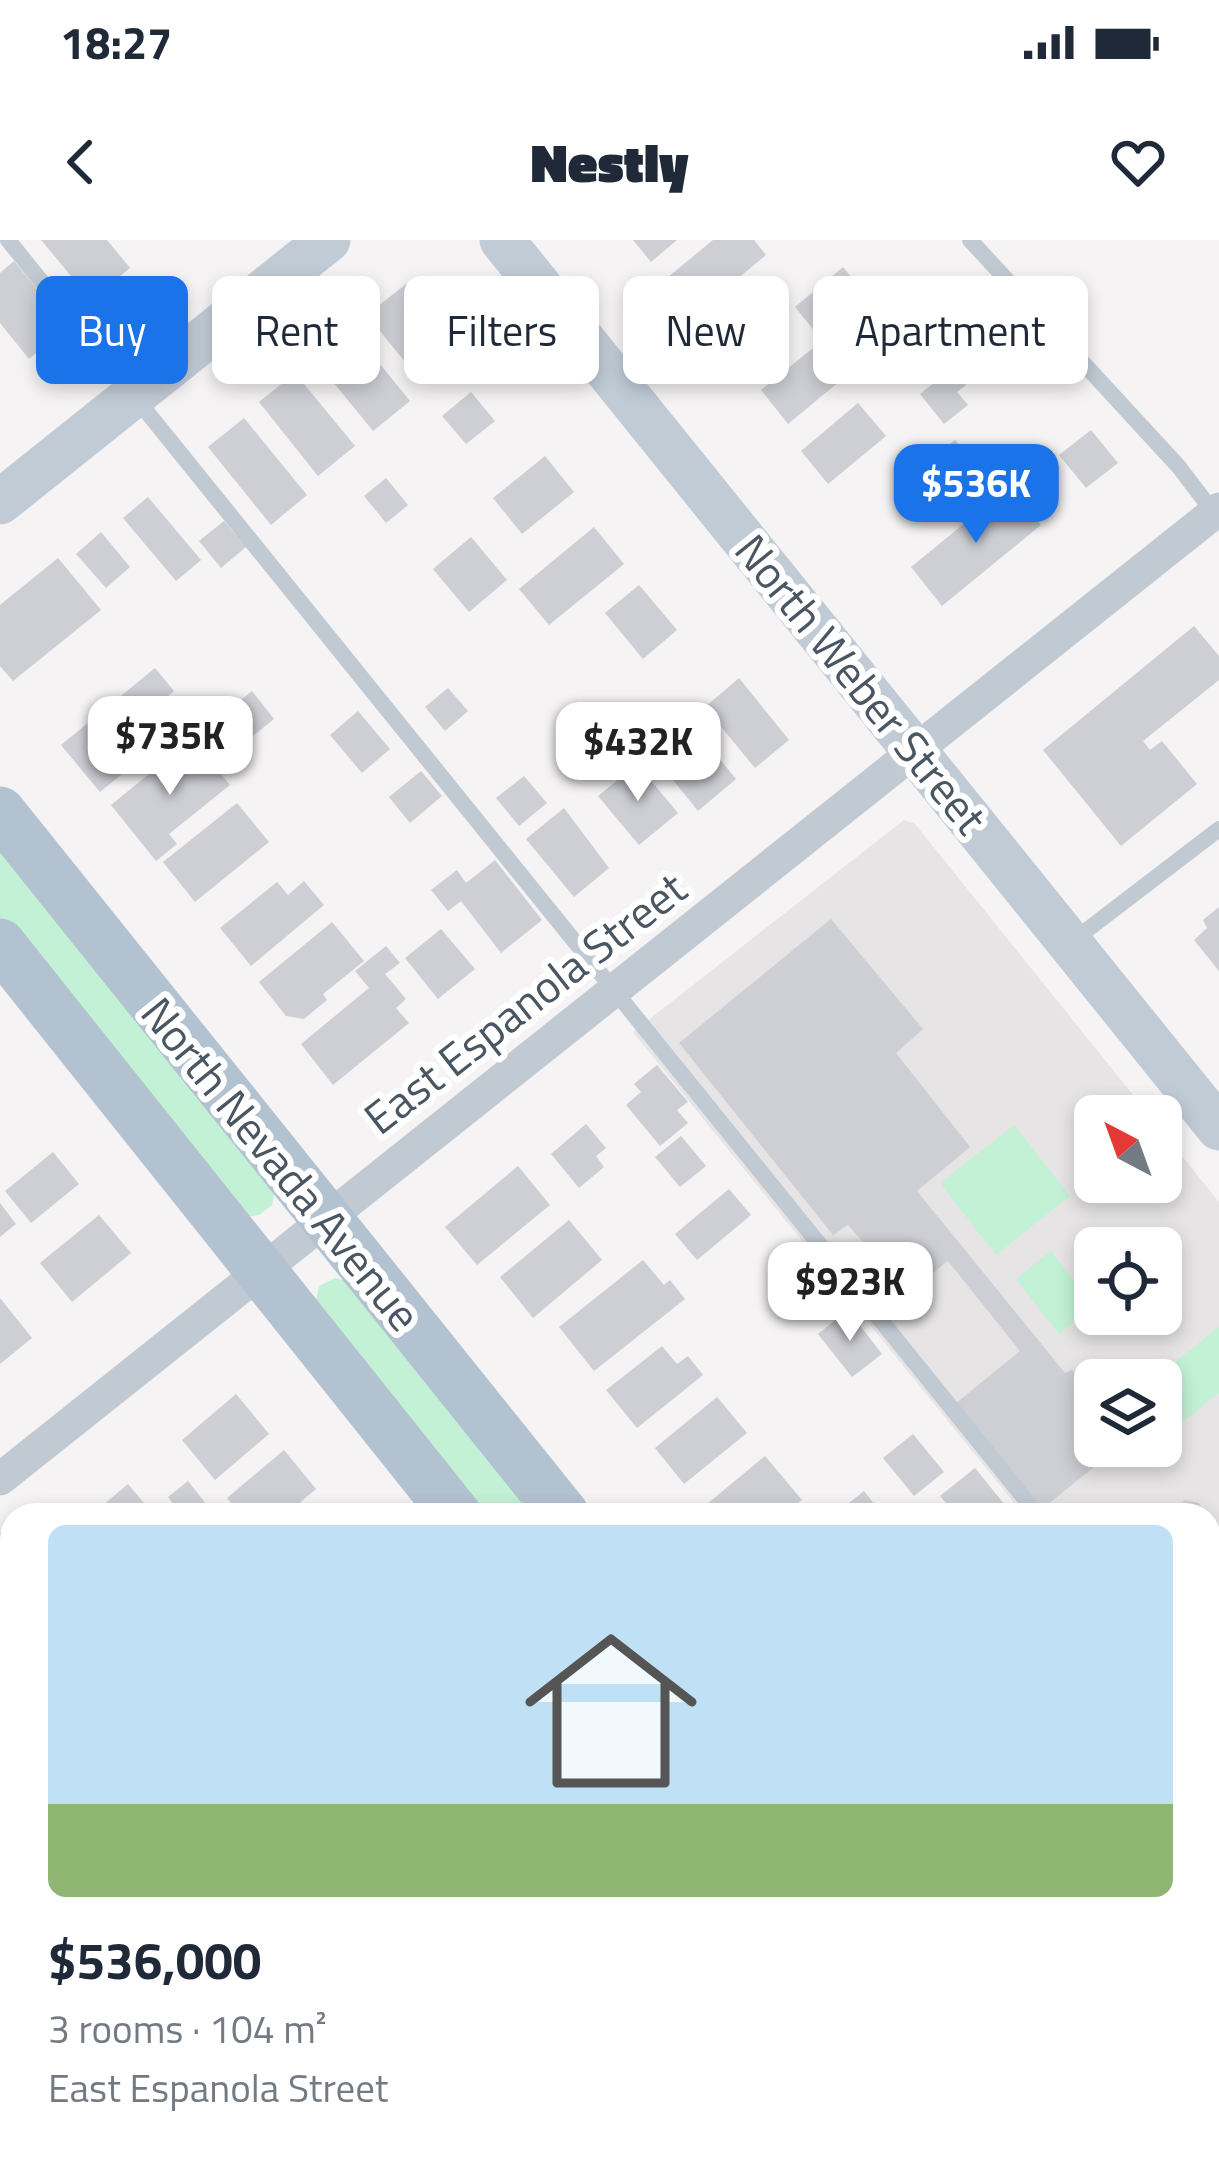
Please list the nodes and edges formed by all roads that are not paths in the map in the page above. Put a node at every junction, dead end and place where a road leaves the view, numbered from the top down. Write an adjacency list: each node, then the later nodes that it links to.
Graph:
1 (8, 240): 5 (lane)
2 (328, 240): 5 (street)
3 (502, 240): 8 (street, North Weber Street)
4 (970, 240): 7 (lane)
5 (131, 397): 6 (street); 13 (lane)
6 (0, 502)
7 (1217, 514): 8 (street, East Espanola Street)
8 (915, 751): 12 (street, North Weber Street); 13 (street, East Espanola Street)
9 (0, 812): 15 (main road, North Nevada Avenue)
10 (1219, 829): 12 (lane)
11 (0, 944): 16 (main road, North Nevada Avenue)
12 (1070, 944): 14 (street, North Weber Street)
13 (614, 991): 15 (street, East Espanola Street); 20 (lane)
14 (1215, 1115)
15 (325, 1220): 16 (street, East Espanola Street); 19 (main road, North Nevada Avenue)
16 (261, 1271): 17 (street, East Espanola Street); 18 (main road, North Nevada Avenue)
17 (0, 1479)
18 (446, 1503)
19 (554, 1503)
20 (1029, 1503)

